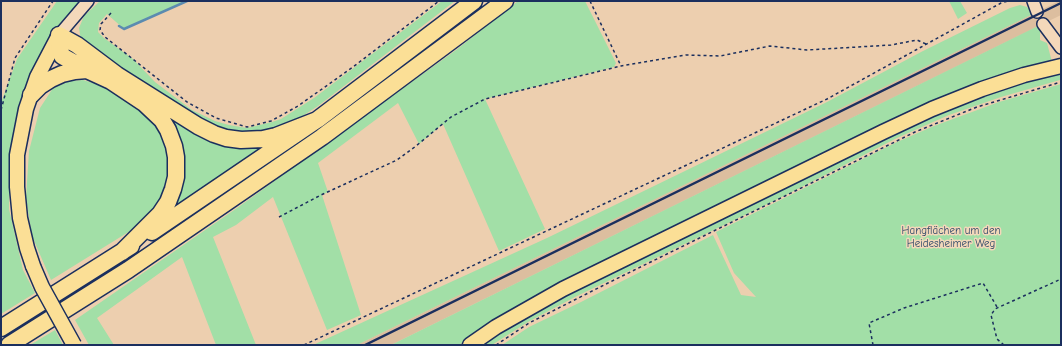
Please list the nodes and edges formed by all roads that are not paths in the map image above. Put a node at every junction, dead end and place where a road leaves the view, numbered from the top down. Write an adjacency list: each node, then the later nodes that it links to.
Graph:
1 (88, 1): 5 (street)
2 (474, 1): 10 (highway)
3 (505, 1): 13 (highway)
4 (1043, 24): 6 (street)
5 (59, 35): 8 (highway); 9 (main road); 10 (highway)
6 (1061, 48)
7 (1061, 66): 15 (main road)
8 (87, 70): 9 (highway); 11 (highway)
9 (31, 95): 14 (main road, bridge)
10 (317, 120): 11 (highway)
11 (122, 252): 12 (highway)
12 (1, 328)
13 (9, 345)
14 (74, 345)
15 (470, 345)

